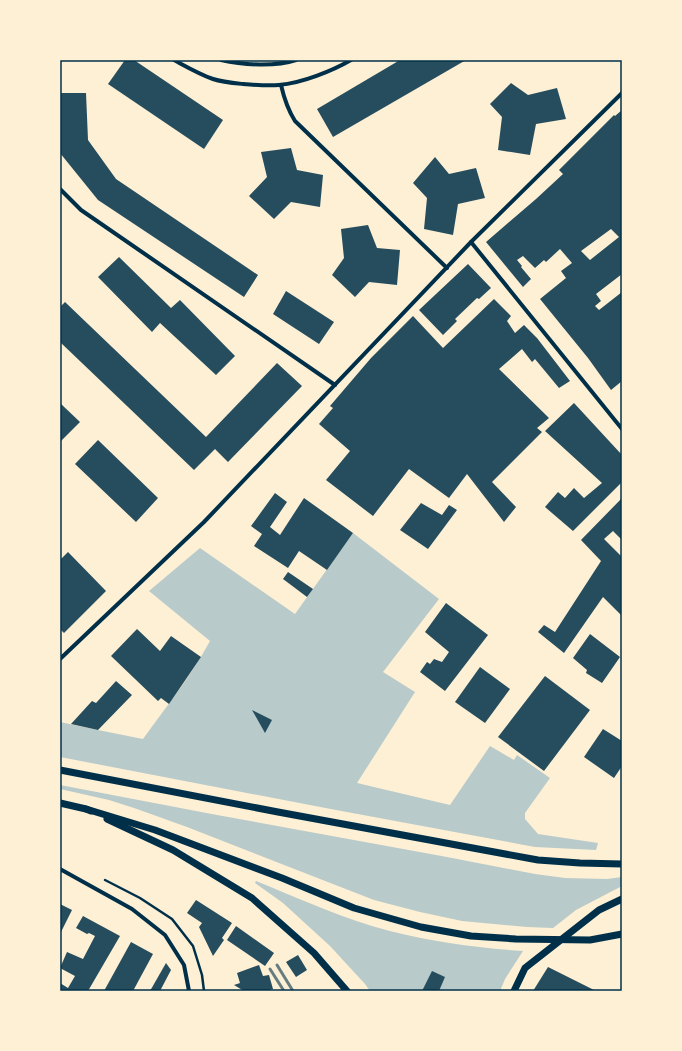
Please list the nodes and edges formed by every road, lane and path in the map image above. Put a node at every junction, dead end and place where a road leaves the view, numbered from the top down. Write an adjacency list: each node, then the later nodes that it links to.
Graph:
1 (174, 60): 5 (street)
2 (221, 60): 3 (street)
3 (296, 60)
4 (351, 60): 5 (street)
5 (280, 85): 9 (street)
6 (622, 93): 8 (street)
7 (60, 189): 10 (street)
8 (471, 242): 9 (street); 11 (street)
9 (447, 268): 10 (street)
10 (335, 385): 12 (street)
11 (622, 429)
12 (60, 659)
13 (60, 770): 16 (street)
14 (60, 803): 15 (street)
15 (86, 809): 19 (street); 21 (street)
16 (622, 864)
17 (60, 869): 20 (street)
18 (622, 899): 22 (street)
19 (622, 934)
20 (189, 991)
21 (347, 991)
22 (514, 991)

